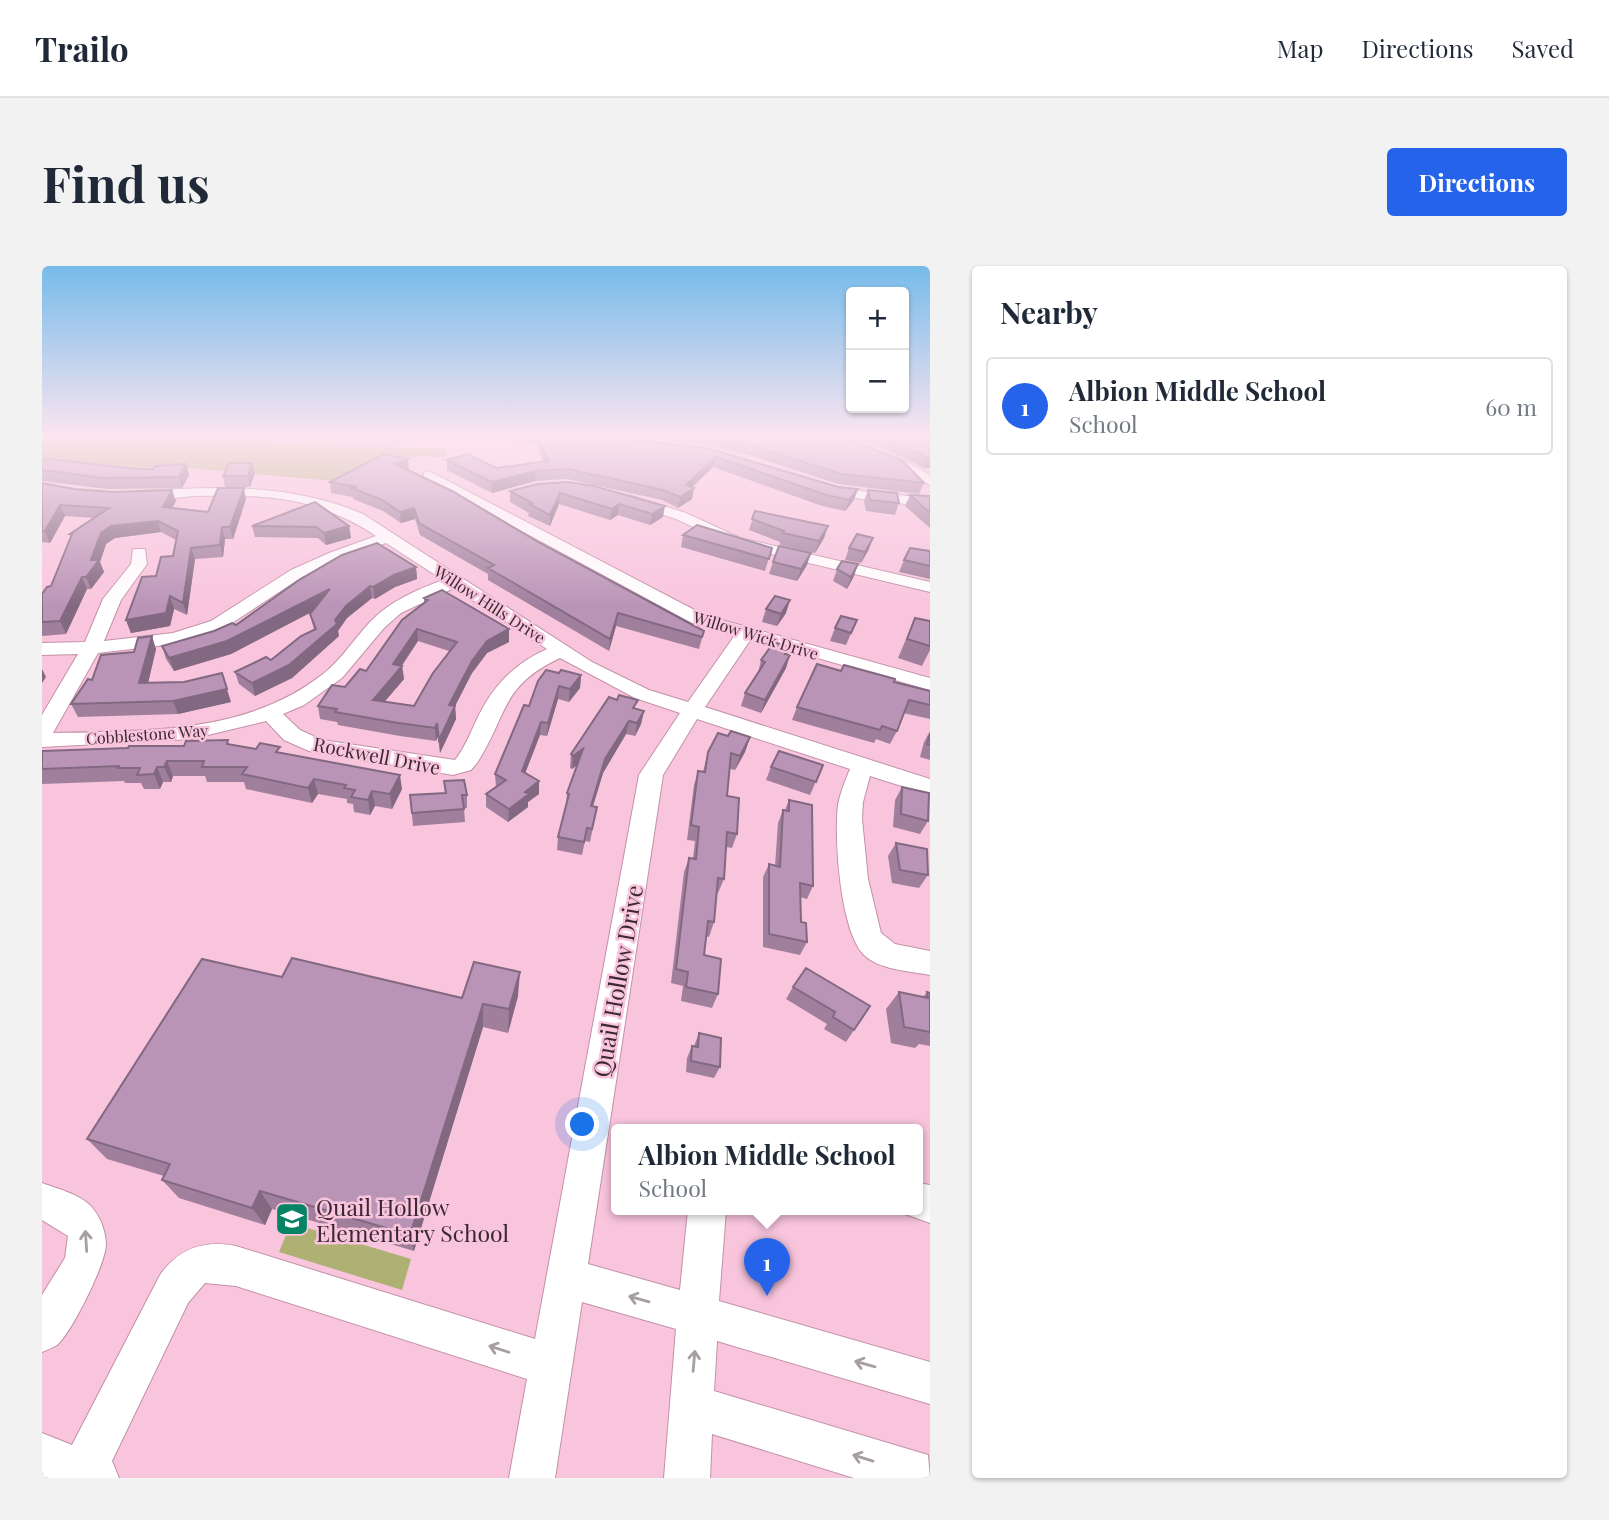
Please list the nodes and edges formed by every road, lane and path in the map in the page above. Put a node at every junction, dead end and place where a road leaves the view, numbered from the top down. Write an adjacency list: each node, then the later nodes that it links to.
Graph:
1 (179, 494): 6 (street, Willow Hills Drive)
2 (275, 494): 7 (street, Willow Hills Drive)
3 (463, 494): 10 (street)
4 (610, 494): 15 (street)
5 (851, 494): 9 (street)
6 (116, 496)
7 (302, 496): 11 (street); 12 (street, Willow Hills Drive)
8 (500, 497): 10 (street)
9 (930, 502)
10 (480, 503): 16 (street, Willow Wick Drive)
11 (283, 507)
12 (388, 537): 14 (street, Willow Hills Drive); 17 (street)
13 (139, 552): 17 (street)
14 (456, 581): 19 (street, Willow Hills Drive); 22 (street, Cobblestone Way)
15 (930, 587)
16 (745, 634): 20 (street, Willow Wick Drive); 21 (street, Quail Hollow Drive)
17 (92, 647): 18 (street); 23 (street)
18 (42, 649)
19 (561, 650): 21 (street, Willow Hills Drive); 22 (street, Rockwell Drive)
20 (930, 684)
21 (692, 711): 25 (street, Willow Hills Drive); 30 (street, Quail Hollow Drive)
22 (268, 712): 24 (street, Cobblestone Way)
23 (42, 733)
24 (42, 740)
25 (862, 766): 26 (street, Willow Hills Drive); 27 (street)
26 (930, 787)
27 (930, 963)
28 (42, 1201): 32 (street, one-way to 28)
29 (707, 1215): 31 (street)
30 (566, 1278): 31 (street, one-way to 30); 33 (street, Quail Hollow Drive)
31 (698, 1315): 34 (street, one-way to 31); 35 (street, one-way to 31)
32 (42, 1331)
33 (551, 1366): 36 (street, one-way to 36); 37 (street, Quail Hollow Drive)
34 (930, 1383)
35 (691, 1406): 38 (street); 39 (street, one-way to 35)
36 (74, 1469)
37 (532, 1478)
38 (687, 1478)
39 (928, 1478)

